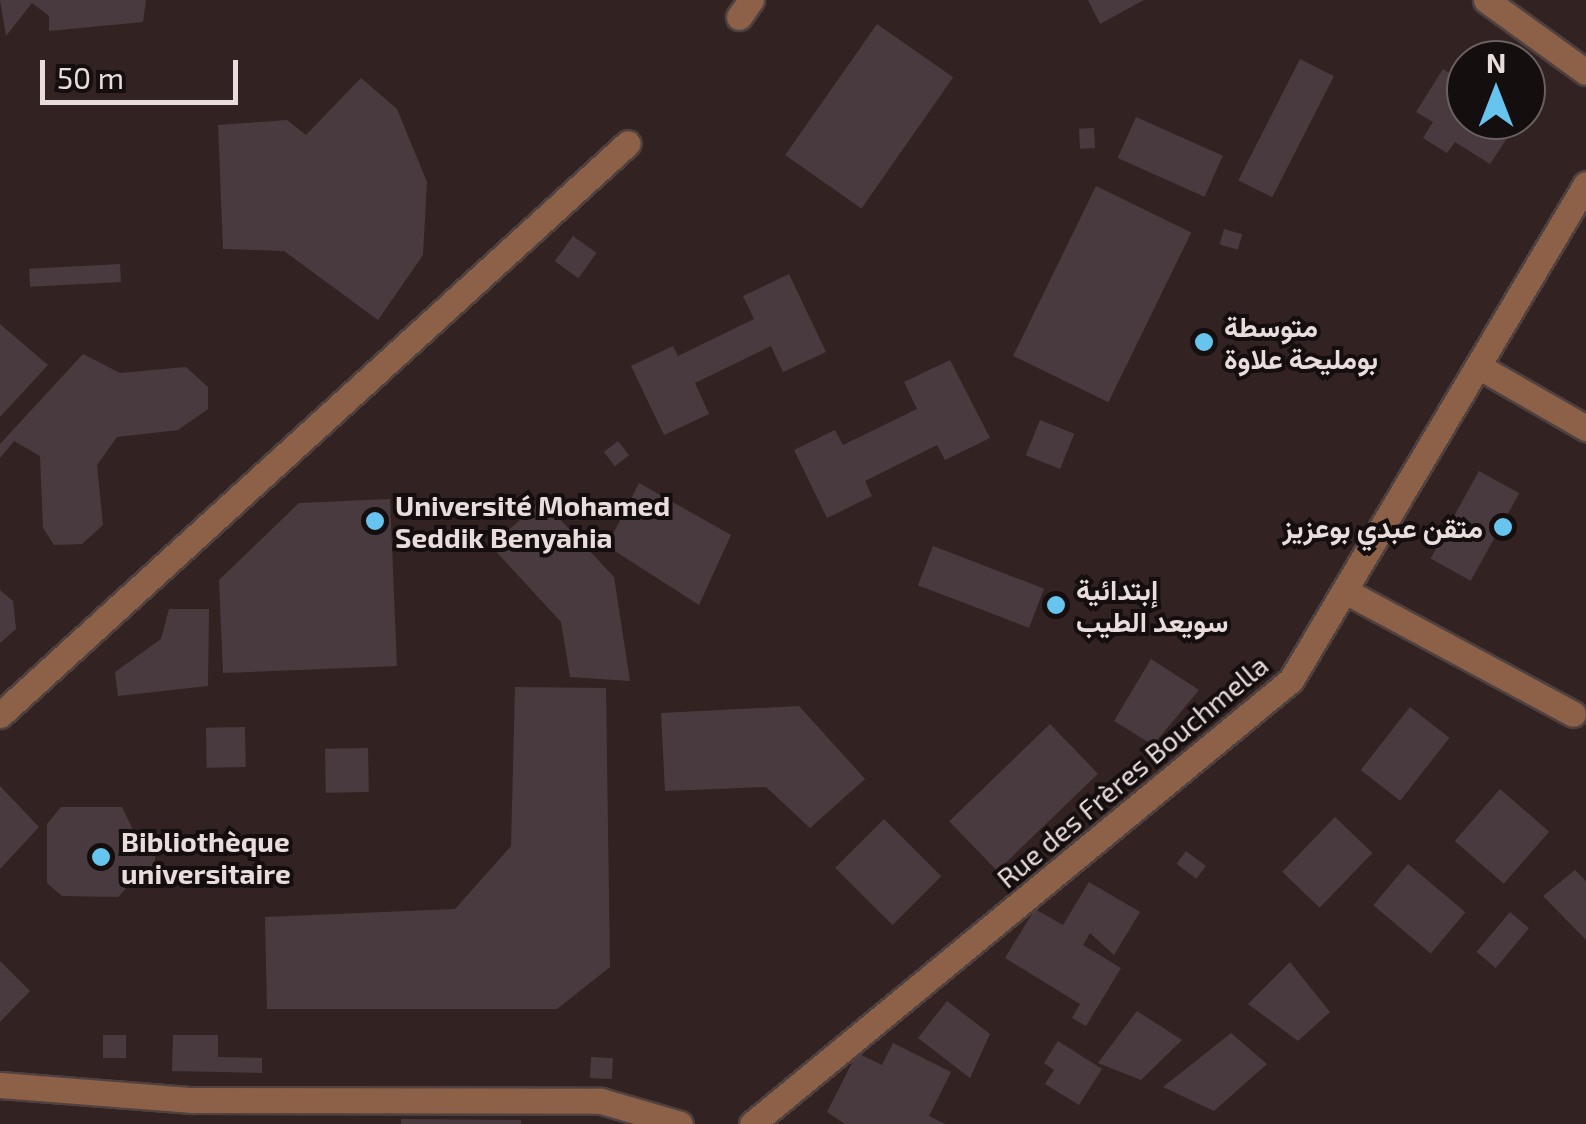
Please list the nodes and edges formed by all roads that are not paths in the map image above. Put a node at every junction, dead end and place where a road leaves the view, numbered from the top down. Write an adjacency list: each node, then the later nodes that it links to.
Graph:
1 (1486, 0): 2 (street)
2 (1586, 72)
3 (628, 143): 9 (street)
4 (1586, 184): 5 (street, Rue des Frères Bouchmella)
5 (1478, 366): 6 (street); 7 (street, Rue des Frères Bouchmella)
6 (1586, 428)
7 (1344, 591): 8 (street); 12 (street, Rue des Frères Bouchmella)
8 (1572, 714)
9 (0, 715)
10 (0, 1085): 11 (street)
11 (680, 1124)
12 (752, 1124)

